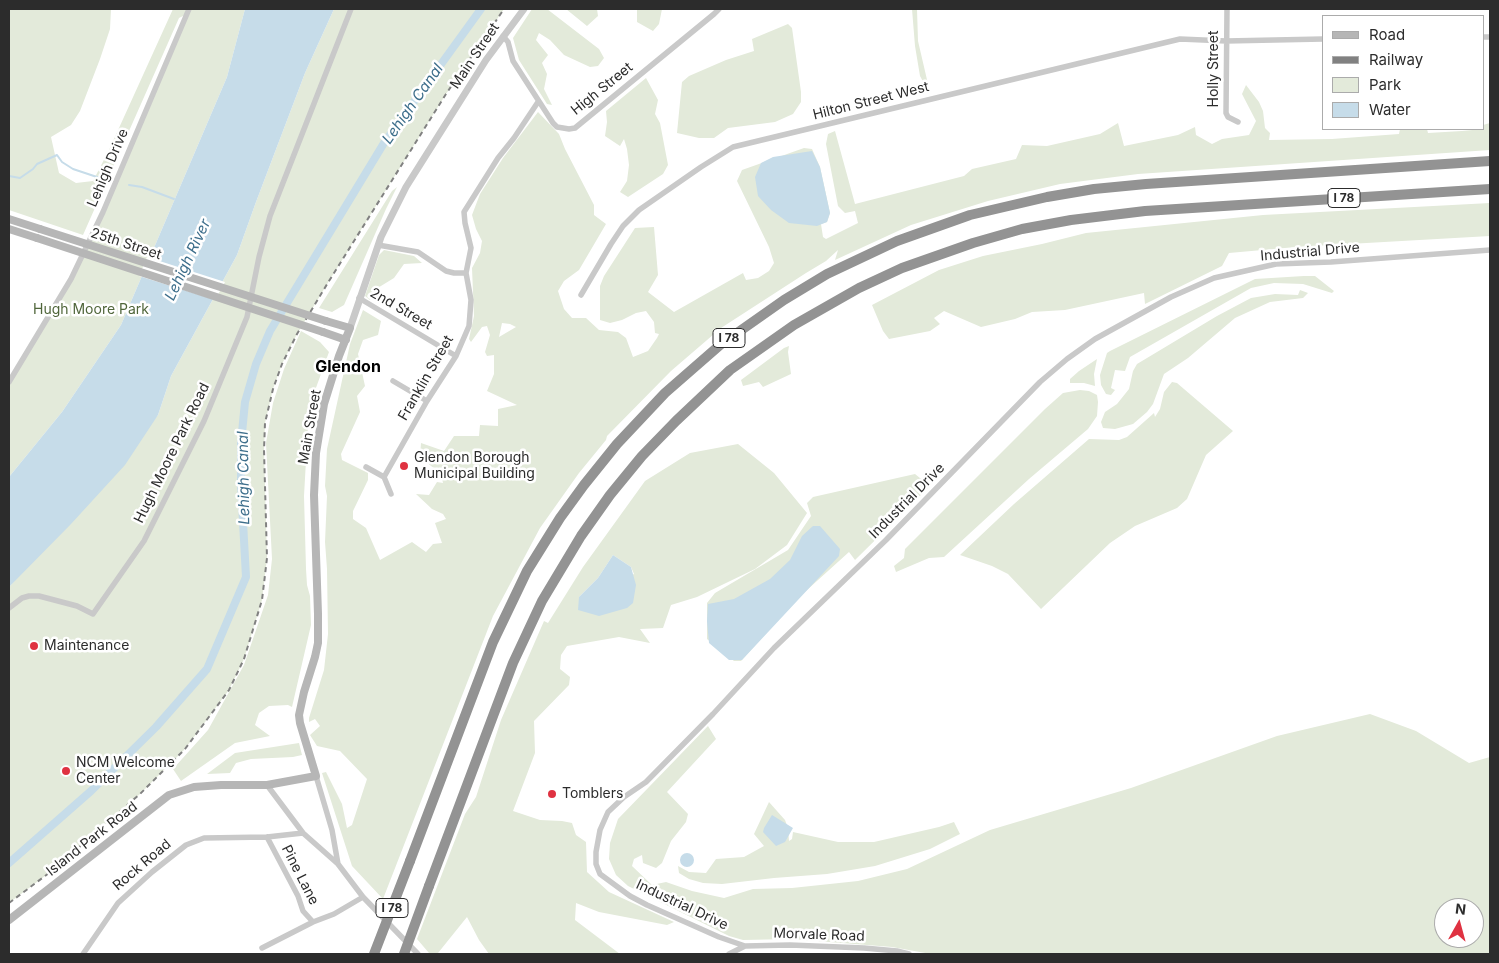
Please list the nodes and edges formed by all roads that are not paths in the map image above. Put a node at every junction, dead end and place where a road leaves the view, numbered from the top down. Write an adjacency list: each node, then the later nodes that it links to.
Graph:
1 (189, 9): 24 (street, Lehigh Drive)
2 (351, 9): 29 (street, Hugh Moore Park Road)
3 (524, 9): 6 (street, Main Street)
4 (719, 9): 9 (street, High Street)
5 (1227, 9): 8 (street, Holly Street)
6 (503, 36): 9 (street, High Street); 15 (street, Main Street)
7 (1322, 39): 8 (street, Hilton Street West)
8 (1226, 41): 10 (street, Holly Street); 18 (street, Hilton Street West)
9 (538, 102): 17 (street, Franklin Street)
10 (1238, 122)
11 (1490, 161): 41 (highway, I 78, bridge)
12 (1490, 189): 42 (highway, I 78, bridge)
13 (9, 220): 20 (main road, 25th Street, bridge)
14 (9, 229): 21 (main road, 25th Street, bridge)
15 (378, 245): 17 (street); 19 (street, Main Street)
16 (1490, 250): 38 (street, Industrial Drive)
17 (466, 274): 22 (street, Franklin Street)
18 (581, 295)
19 (359, 298): 20 (street, Main Street); 22 (street, 2nd Street)
20 (350, 328): 21 (main road, Main Street)
21 (346, 340): 30 (main road, Main Street)
22 (456, 356): 25 (street, Franklin Street)
23 (393, 381): 25 (street)
24 (9, 382)
25 (427, 401): 27 (street, Franklin Street)
26 (366, 467): 27 (street)
27 (384, 477): 28 (street)
28 (391, 494)
29 (9, 608)
30 (316, 776): 31 (main road, Island Park Road); 34 (street)
31 (267, 784): 32 (street); 36 (main road, Island Park Road)
32 (303, 833): 33 (street, Rock Road); 34 (street)
33 (267, 837): 37 (street, Pine Lane); 40 (street, Rock Road)
34 (338, 864): 35 (street)
35 (362, 897): 37 (street, Pine Lane); 43 (street)
36 (9, 920)
37 (313, 922): 39 (street, Pine Lane)
38 (745, 946): 44 (street, Morvale Road); 45 (street, Morvale Road)
39 (262, 948)
40 (83, 954)
41 (374, 954)
42 (404, 954)
43 (418, 954)
44 (729, 954)
45 (909, 954)

